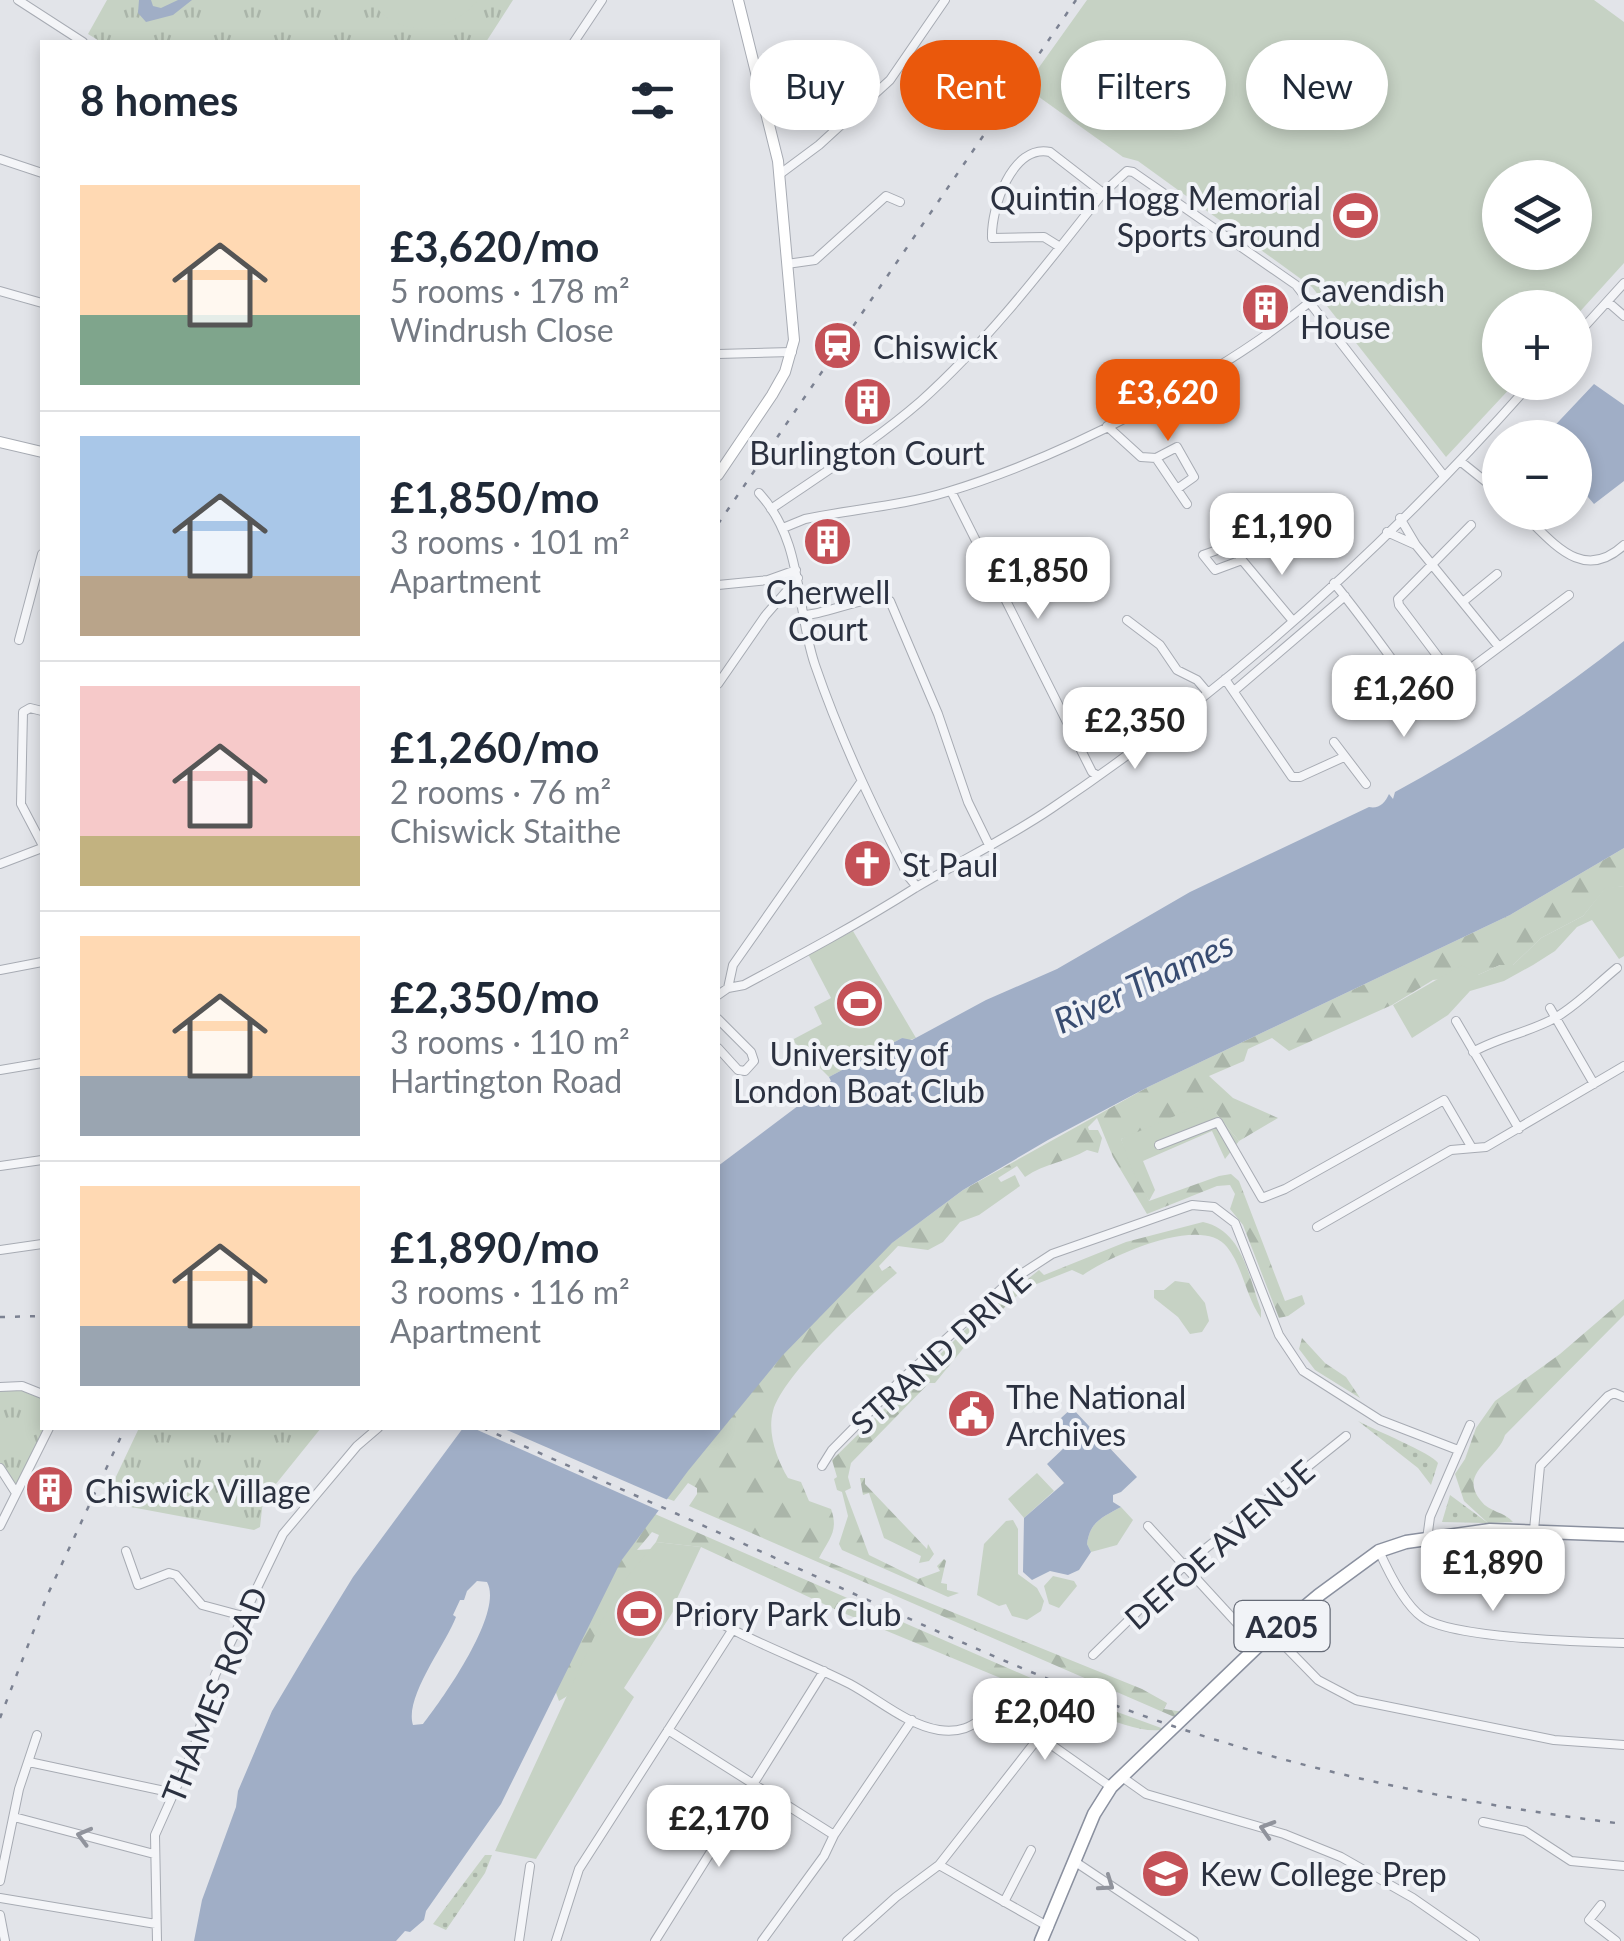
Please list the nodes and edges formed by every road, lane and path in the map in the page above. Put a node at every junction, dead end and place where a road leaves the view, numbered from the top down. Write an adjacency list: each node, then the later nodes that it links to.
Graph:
1 (18, 0): 5 (street)
2 (602, 0): 6 (street)
3 (738, 0): 9 (street)
4 (945, 0): 9 (street)
5 (80, 40)
6 (575, 40)
7 (0, 159): 8 (street)
8 (40, 172)
9 (780, 174): 13 (street)
10 (1103, 193): 12 (street); 12 (street); 16 (street)
11 (900, 202): 13 (street)
12 (1060, 247): 36 (street)
13 (787, 264): 21 (street)
14 (1624, 283): 18 (street)
15 (0, 291): 17 (street)
16 (1310, 301): 24 (street); 30 (street)
17 (40, 302)
18 (1608, 302): 19 (street); 20 (street)
19 (1624, 316)
20 (1592, 319)
21 (792, 352): 22 (street); 29 (street)
22 (720, 354)
23 (1516, 400): 28 (street)
24 (1106, 426): 27 (street); 33 (street)
25 (0, 442): 26 (street)
26 (40, 452)
27 (1156, 458): 32 (street); 32 (street)
28 (1460, 461): 30 (street); 31 (street)
29 (720, 472)
30 (1444, 476): 37 (street)
31 (1482, 479)
32 (1177, 489): 35 (street)
33 (951, 491): 39 (street); 73 (street)
34 (759, 492): 36 (street)
35 (1187, 504)
36 (772, 509): 39 (street)
37 (1400, 518): 41 (street); 44 (street)
38 (1471, 524): 48 (street)
39 (783, 528): 49 (street)
40 (1542, 530): 43 (street)
41 (1387, 532): 44 (street); 52 (street)
42 (1194, 545): 45 (street)
43 (1624, 545)
44 (1416, 546): 48 (street)
45 (1204, 554): 46 (street); 46 (street)
46 (1242, 560): 60 (street)
47 (40, 561): 61 (street)
48 (1432, 562): 57 (street); 62 (street)
49 (797, 574): 51 (street); 56 (street); 58 (street)
50 (1498, 574): 57 (street)
51 (768, 580): 53 (street); 56 (street)
52 (1334, 583): 55 (street); 60 (street)
53 (720, 584)
54 (1570, 595): 62 (street)
55 (1345, 596): 63 (street); 66 (street)
56 (779, 600): 65 (street)
57 (1464, 601): 62 (street)
58 (805, 616): 74 (street); 77 (street)
59 (1127, 620): 67 (street)
60 (1293, 621): 64 (street)
61 (19, 640)
62 (1500, 647)
63 (1405, 678): 69 (street); 69 (street)
64 (1225, 679): 66 (street); 67 (street)
65 (720, 681)
66 (1234, 691): 72 (street)
67 (1208, 693): 73 (street)
68 (1444, 695): 69 (street)
69 (1427, 707)
70 (40, 710): 76 (street)
71 (1334, 742): 72 (street)
72 (1344, 757): 75 (street)
73 (1098, 776): 77 (street)
74 (861, 782): 80 (street); 84 (street)
75 (1366, 784)
76 (40, 843)
77 (990, 846): 80 (street)
78 (40, 847): 79 (street)
79 (0, 864)
80 (917, 887): 84 (street)
81 (40, 962): 83 (street)
82 (1617, 968): 87 (street)
83 (0, 970)
84 (728, 988): 85 (street)
85 (720, 994)
86 (1550, 1008): 87 (street)
87 (1555, 1018): 91 (street); 95 (street)
88 (1456, 1022): 91 (street)
89 (720, 1023): 90 (street)
90 (720, 1050)
91 (1474, 1052): 96 (street)
92 (40, 1063): 94 (street)
93 (1624, 1066): 95 (street)
94 (0, 1070)
95 (1594, 1084): 96 (street)
96 (1518, 1129): 98 (street)
97 (1159, 1145): 98 (street)
98 (1472, 1148): 101 (street)
99 (40, 1160): 100 (street)
100 (0, 1166)
101 (1317, 1228)
102 (40, 1244): 103 (street)
103 (0, 1250)
104 (0, 1387): 105 (street)
105 (40, 1393)
106 (1624, 1397): 117 (street)
107 (1470, 1424): 111 (street)
108 (47, 1430): 114 (street)
109 (376, 1430): 124 (street, THAMES ROAD)
110 (1346, 1436): 122 (street, DEFOE AVENUE)
111 (1458, 1450): 112 (street, STRAND DRIVE); 119 (street)
112 (822, 1466)
113 (0, 1468): 114 (street)
114 (16, 1493): 115 (street)
115 (0, 1526)
116 (1148, 1526): 122 (street)
117 (1534, 1530): 118 (highway, A205); 119 (highway, A205)
118 (1624, 1535)
119 (1427, 1539): 120 (highway, A205)
120 (1379, 1551): 126 (highway, A205); 127 (street)
121 (126, 1552): 124 (street)
122 (1185, 1565): 128 (street); 129 (street, DEFOE AVENUE)
123 (698, 1610): 125 (street)
124 (243, 1616): 139 (street, THAMES ROAD)
125 (733, 1628): 130 (street); 132 (street)
126 (1273, 1634): 128 (highway, A205); 135 (street)
127 (1624, 1643)
128 (1258, 1646): 137 (highway, A205)
129 (1093, 1655)
130 (824, 1671): 131 (street); 138 (street)
131 (912, 1720): 134 (street); 142 (street)
132 (668, 1730): 138 (street); 159 (street)
133 (36, 1735): 136 (street)
134 (1039, 1737): 137 (street); 147 (street)
135 (1624, 1745)
136 (29, 1762): 139 (street); 140 (street)
137 (1116, 1782): 145 (highway, A205); 165 (street, one-way to 137)
138 (752, 1783): 142 (street); 160 (street)
139 (174, 1793): 144 (street, THAMES ROAD)
140 (14, 1817): 144 (street, one-way to 140); 149 (street)
141 (1483, 1822): 148 (street)
142 (834, 1835): 161 (street)
143 (1030, 1850): 151 (street)
144 (154, 1854): 154 (street, THAMES ROAD)
145 (1074, 1861): 155 (highway, A205); 164 (street, one-way to 164)
146 (530, 1866): 158 (street)
147 (939, 1866): 151 (street); 162 (street)
148 (1624, 1866)
149 (0, 1882)
150 (0, 1898): 154 (street)
151 (1004, 1902): 155 (street)
152 (1601, 1905): 166 (street)
153 (0, 1914): 156 (street)
154 (156, 1924): 157 (street, THAMES ROAD)
155 (1049, 1927): 163 (highway, A205)
156 (5, 1941)
157 (158, 1941)
158 (519, 1941)
159 (556, 1941)
160 (655, 1941)
161 (762, 1941)
162 (847, 1941)
163 (1041, 1941)
164 (1194, 1941)
165 (1475, 1941)
166 (1616, 1941)

